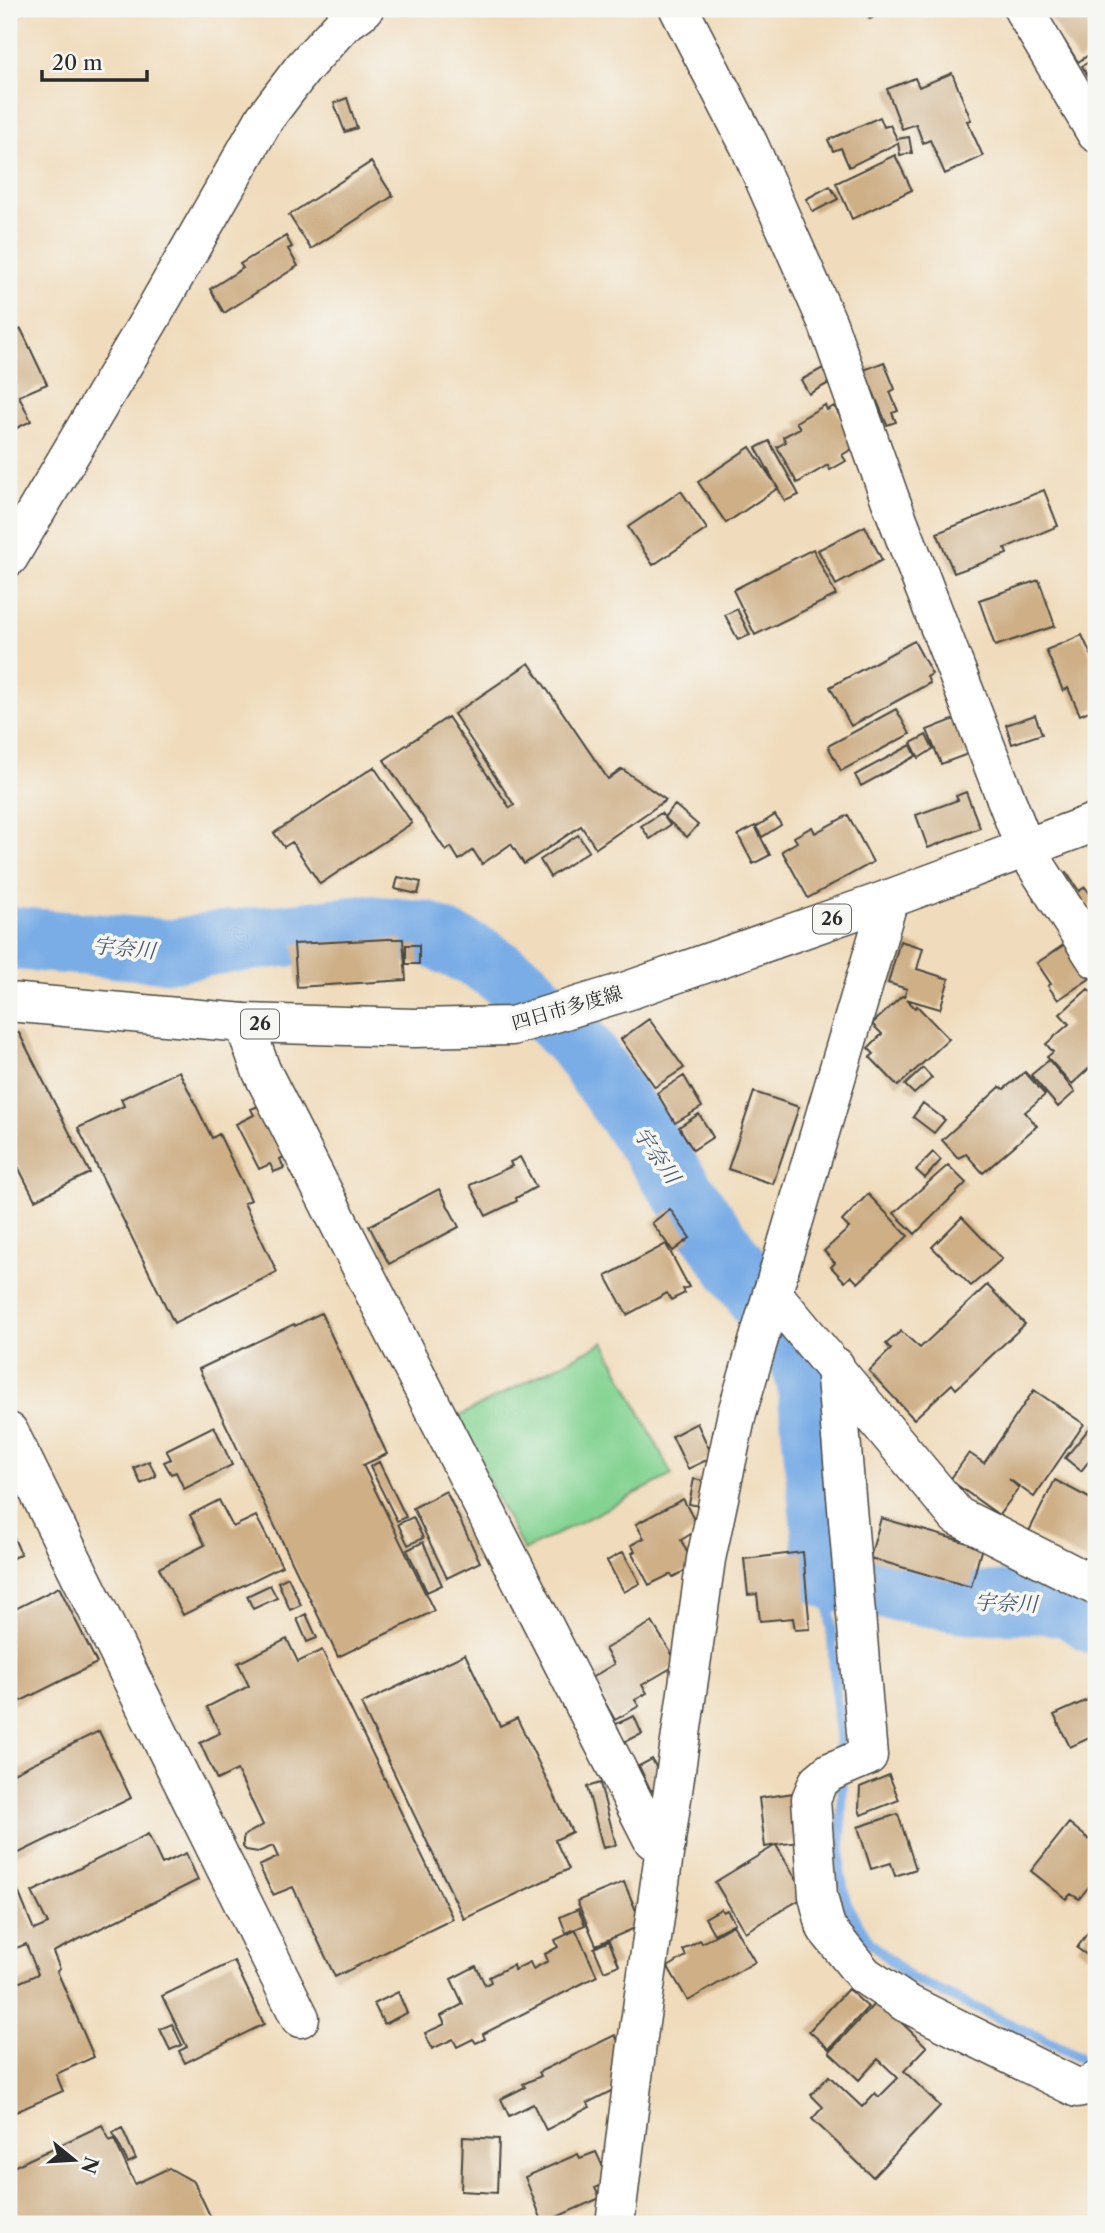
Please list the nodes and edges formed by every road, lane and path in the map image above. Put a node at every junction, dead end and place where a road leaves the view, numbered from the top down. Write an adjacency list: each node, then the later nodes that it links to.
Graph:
1 (365, 9): 5 (street)
2 (678, 9): 7 (street)
3 (1023, 9): 4 (street)
4 (1096, 133)
5 (9, 557)
6 (1096, 822): 7 (street, 四日市多度線 / 26)
7 (1025, 848): 8 (street, 四日市多度線 / 26); 9 (street)
8 (889, 899): 11 (street, 四日市多度線 / 26); 12 (street)
9 (1096, 959)
10 (9, 1002): 11 (street, 四日市多度線 / 26)
11 (244, 1023): 16 (street)
12 (768, 1308): 13 (street); 16 (street)
13 (835, 1366): 15 (street); 18 (street)
14 (9, 1433): 17 (street)
15 (1096, 1586)
16 (666, 1845): 19 (street)
17 (300, 2018)
18 (1093, 2083)
19 (615, 2224)

